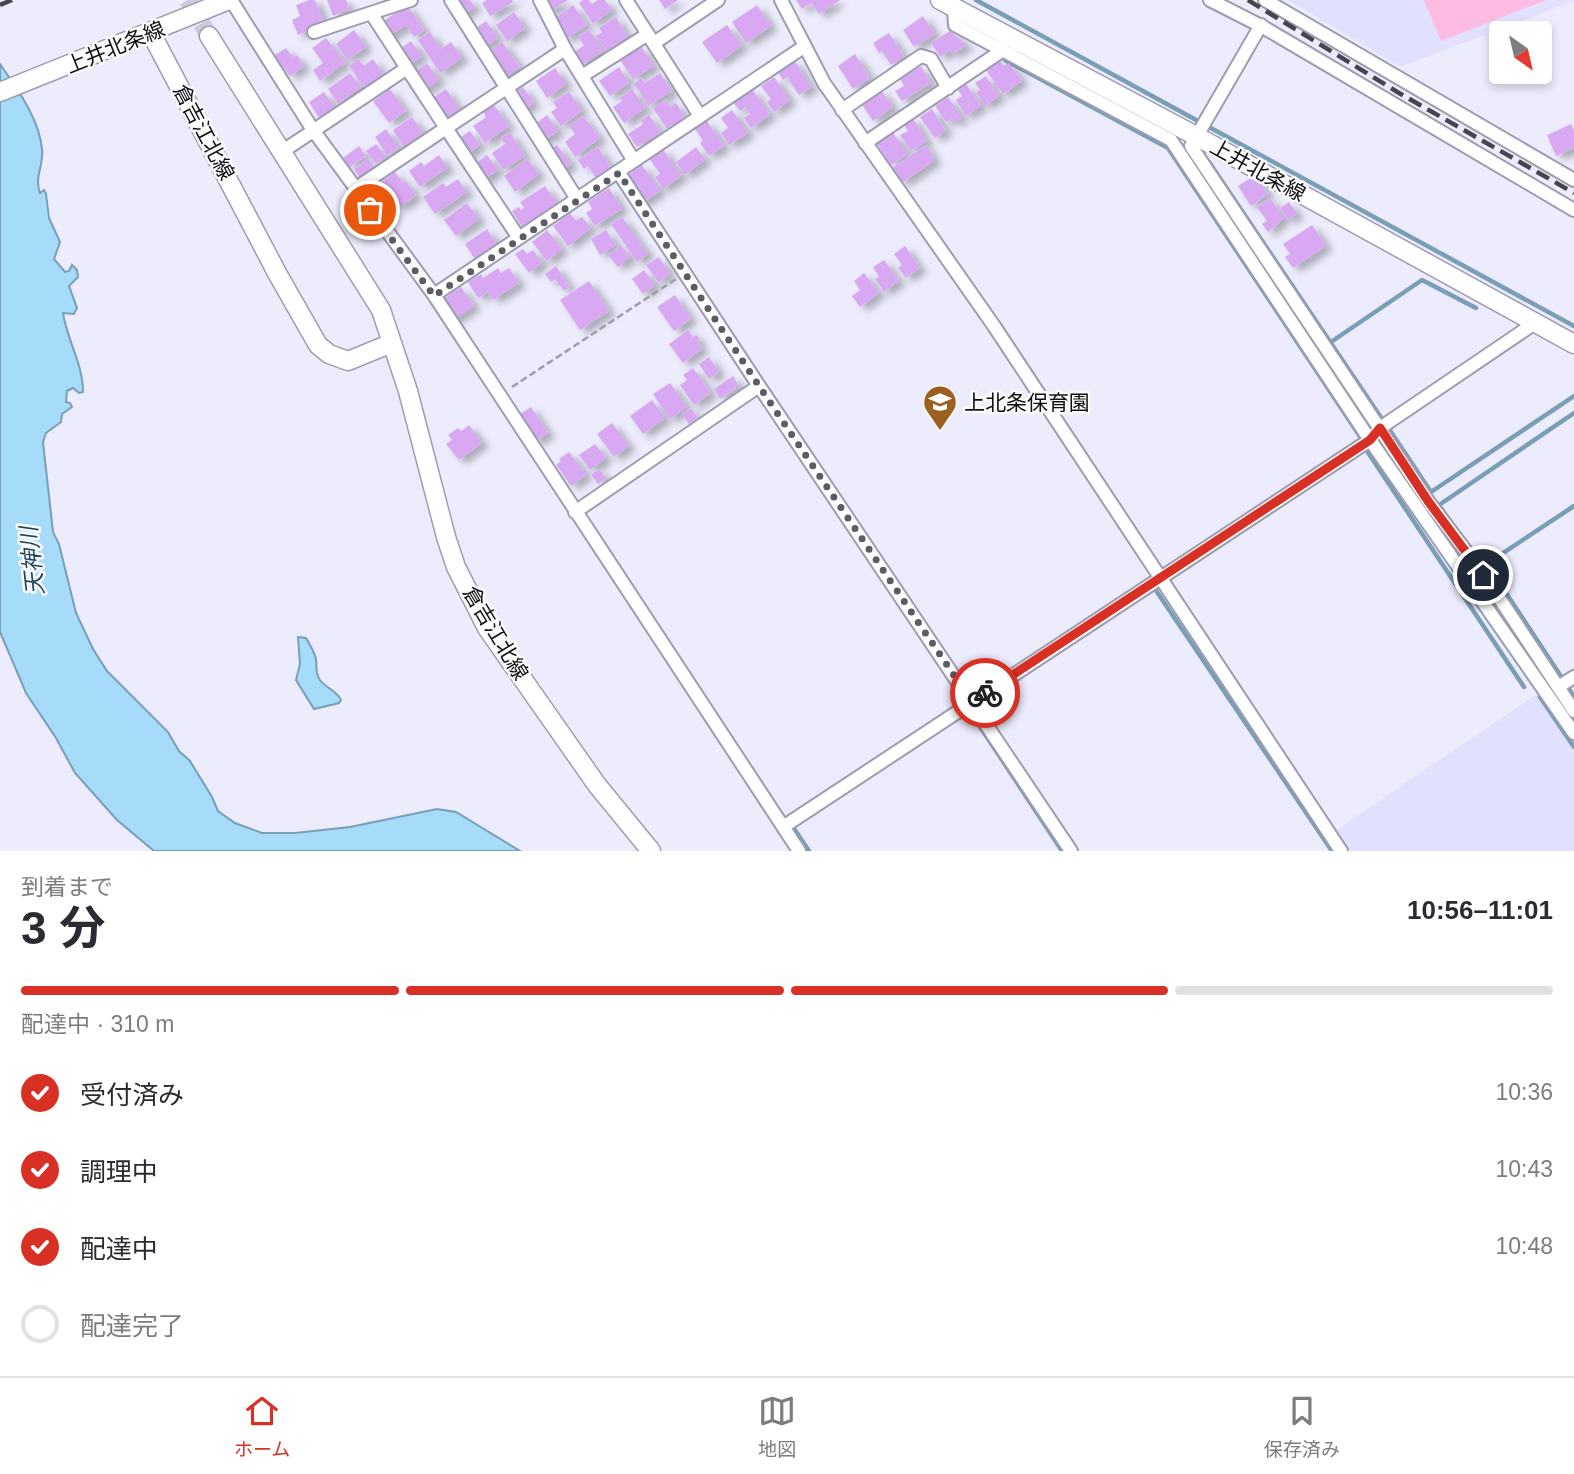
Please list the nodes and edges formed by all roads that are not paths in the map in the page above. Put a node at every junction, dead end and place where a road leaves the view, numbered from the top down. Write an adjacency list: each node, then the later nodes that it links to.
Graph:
1 (230, 0): 14 (main road, 上井北条線); 28 (street)
2 (411, 0): 11 (street)
3 (451, 0): 22 (street)
4 (540, 0): 18 (street)
5 (626, 0): 16 (street)
6 (718, 0): 16 (street)
7 (781, 0): 17 (street)
8 (1210, 0): 12 (street)
9 (1265, 0): 35 (street)
10 (947, 4): 19 (street); 29 (main road, 上井北条線)
11 (371, 13): 13 (street); 20 (street)
12 (1261, 26): 29 (street); 38 (street)
13 (314, 32)
14 (144, 36): 24 (main road, 上井北条線); 42 (main road, 倉吉江北線)
15 (209, 36): 32 (main road, 倉吉江北線)
16 (651, 38): 21 (street); 26 (street)
17 (805, 46): 25 (street); 26 (street)
18 (565, 49): 21 (street); 22 (street)
19 (1003, 50): 23 (street); 31 (street)
20 (407, 68): 27 (street); 28 (street)
21 (582, 76): 33 (street)
22 (506, 88): 27 (street); 37 (street)
23 (948, 88): 25 (street); 30 (street)
24 (0, 92)
25 (842, 110): 30 (street)
26 (700, 116): 33 (street)
27 (446, 128): 36 (street); 39 (street)
28 (313, 130): 32 (street); 36 (street)
29 (1193, 141): 31 (street); 41 (main road, 上井北条線); 45 (street)
30 (865, 143): 48 (street)
31 (1177, 148): 46 (street)
32 (283, 150): 42 (main road, 倉吉江北線)
33 (634, 161): 34 (street)
34 (619, 173): 37 (street); 44 (street)
35 (1574, 180)
36 (355, 189): 40 (street)
37 (577, 199): 39 (street)
38 (1574, 210)
39 (519, 238): 40 (street)
40 (434, 296): 47 (street)
41 (1535, 323): 43 (main road, 上井北条線); 45 (street)
42 (392, 344): 55 (main road, 倉吉江北線)
43 (1574, 344)
44 (759, 386): 47 (street); 51 (street)
45 (1380, 428): 46 (street); 50 (street)
46 (1370, 440): 48 (street); 53 (street)
47 (575, 512): 54 (street)
48 (1160, 579): 51 (street); 58 (street)
49 (1574, 677): 50 (street)
50 (1558, 687): 52 (street)
51 (972, 702): 54 (street); 57 (street)
52 (1574, 711)
53 (1574, 733)
54 (783, 827): 56 (street)
55 (651, 851)
56 (799, 851)
57 (1071, 851)
58 (1341, 851)

